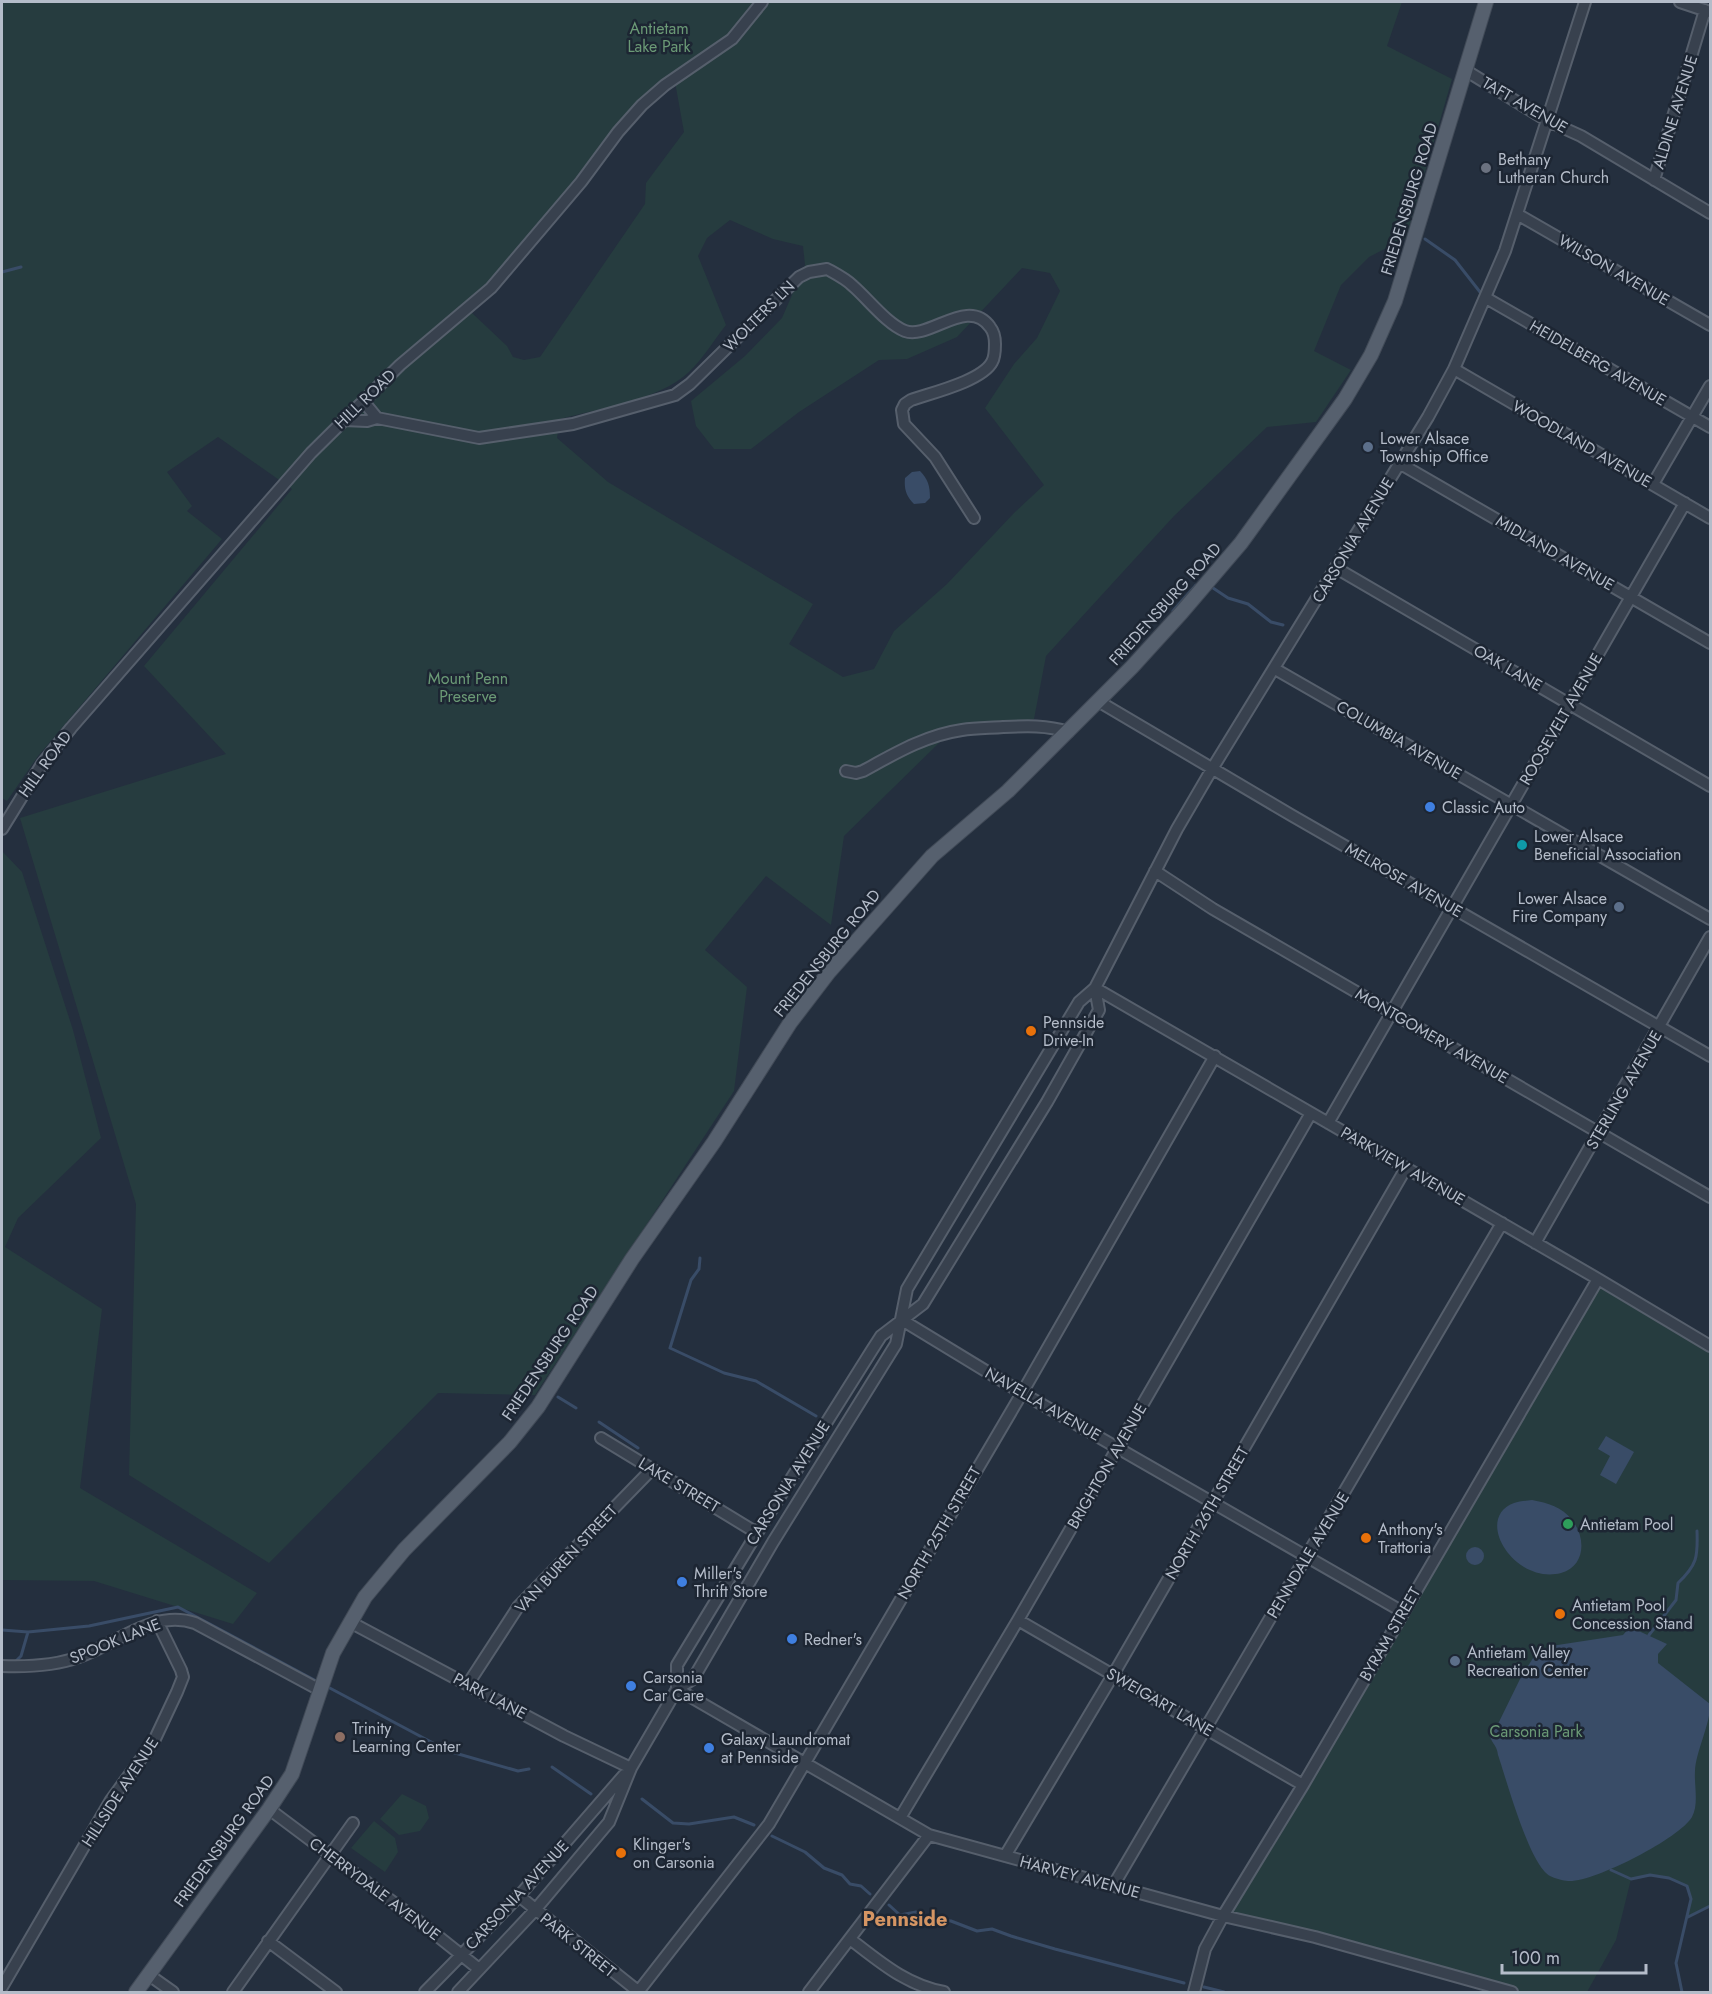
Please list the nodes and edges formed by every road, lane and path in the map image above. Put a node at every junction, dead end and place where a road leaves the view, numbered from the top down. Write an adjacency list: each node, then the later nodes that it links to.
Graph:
1 (762, 2): 15 (street, HILL ROAD)
2 (1486, 2): 6 (main road, FRIEDENSBURG ROAD)
3 (1585, 2): 7 (street, CARSONIA AVENUE)
4 (1680, 2): 5 (street)
5 (1708, 11): 8 (street, ALDINE AVENUE)
6 (1465, 70): 7 (street, TAFT AVENUE); 29 (main road, FRIEDENSBURG ROAD)
7 (1548, 121): 8 (street, TAFT AVENUE); 10 (street, CARSONIA AVENUE)
8 (1654, 180): 9 (street, TAFT AVENUE)
9 (1710, 213)
10 (1517, 214): 11 (street, CARSONIA AVENUE); 12 (street, WILSON AVENUE)
11 (1486, 298): 13 (street, CARSONIA AVENUE); 16 (street, HEIDELBERG AVENUE)
12 (1710, 325)
13 (1454, 369): 20 (street, CARSONIA AVENUE); 21 (street, WOODLAND AVENUE)
14 (1710, 386): 16 (street)
15 (363, 401): 17 (street); 18 (street, HILL ROAD)
16 (1693, 417): 19 (street, HEIDELBERG AVENUE); 21 (street)
17 (377, 418): 18 (street); 23 (street, WOLTERS LN)
18 (344, 420): 36 (street, HILL ROAD)
19 (1710, 427)
20 (1399, 463): 25 (street, CARSONIA AVENUE); 26 (street, MIDLAND AVENUE)
21 (1653, 484): 22 (street, WOODLAND AVENUE)
22 (1685, 503): 24 (street, WOODLAND AVENUE); 26 (street, ROOSEVELT AVENUE)
23 (974, 518)
24 (1710, 518)
25 (1336, 568): 28 (street, CARSONIA AVENUE); 30 (street, OAK LANE)
26 (1631, 597): 27 (street, MIDLAND AVENUE); 30 (street, ROOSEVELT AVENUE)
27 (1710, 643)
28 (1275, 669): 32 (street, CARSONIA AVENUE); 35 (street, COLUMBIA AVENUE)
29 (1098, 701): 31 (main road, FRIEDENSBURG ROAD); 32 (street, MELROSE AVENUE)
30 (1569, 704): 34 (street, OAK LANE); 35 (street, ROOSEVELT AVENUE)
31 (1068, 732): 33 (street); 66 (main road, FRIEDENSBURG ROAD)
32 (1212, 769): 37 (street, CARSONIA AVENUE); 38 (street, MELROSE AVENUE)
33 (846, 771)
34 (1710, 786)
35 (1511, 805): 38 (street, ROOSEVELT AVENUE); 39 (street, COLUMBIA AVENUE)
36 (2, 830)
37 (1155, 871): 41 (street, CARSONIA AVENUE); 42 (street, MONTGOMERY AVENUE)
38 (1452, 908): 42 (street, ROOSEVELT AVENUE); 43 (street, MELROSE AVENUE)
39 (1710, 920)
40 (1710, 937): 43 (street, STERLING AVENUE)
41 (1095, 988): 44 (street, PARKVIEW AVENUE); 54 (street, CARSONIA AVENUE); 54 (street, CARSONIA AVENUE)
42 (1392, 1012): 47 (street, ROOSEVELT AVENUE); 48 (street, MONTGOMERY AVENUE)
43 (1660, 1028): 45 (street, MELROSE AVENUE); 48 (street, STERLING AVENUE)
44 (1215, 1056): 46 (street, PARKVIEW AVENUE); 56 (street, NORTH 25TH STREET)
45 (1710, 1056)
46 (1311, 1113): 47 (street, PARKVIEW AVENUE); 58 (street, BRIGHTON AVENUE)
47 (1328, 1123): 49 (street, PARKVIEW AVENUE)
48 (1598, 1133): 50 (street, MONTGOMERY AVENUE); 52 (street, STERLING AVENUE)
49 (1406, 1168): 51 (street, PARKVIEW AVENUE); 60 (street, NORTH 26TH STREET)
50 (1710, 1197)
51 (1502, 1223): 52 (street, PARKVIEW AVENUE); 62 (street, PENNDALE AVENUE)
52 (1535, 1243): 53 (street, PARKVIEW AVENUE)
53 (1598, 1279): 55 (street, PARKVIEW AVENUE); 63 (street, BYRAM STREET)
54 (902, 1320): 56 (street, NAVELLA AVENUE); 61 (street, CARSONIA AVENUE); 70 (street, CARSONIA AVENUE)
55 (1710, 1346)
56 (1022, 1393): 58 (street, NAVELLA AVENUE); 73 (street, NORTH 25TH STREET)
57 (601, 1438): 59 (street, LAKE STREET)
58 (1117, 1447): 60 (street, NAVELLA AVENUE); 64 (street, BRIGHTON AVENUE)
59 (652, 1469): 61 (street, LAKE STREET); 69 (street, VAN BUREN STREET)
60 (1213, 1502): 62 (street, NAVELLA AVENUE); 68 (street, NORTH 26TH STREET)
61 (757, 1533): 70 (street, CARSONIA AVENUE)
62 (1307, 1556): 63 (street, NAVELLA AVENUE); 72 (street, PENNDALE AVENUE)
63 (1403, 1612): 75 (street, BYRAM STREET)
64 (1018, 1620): 68 (street, SWEIGART LANE); 77 (street, BRIGHTON AVENUE)
65 (157, 1621): 67 (street, SPOOK LANE); 71 (street, SPOOK LANE); 91 (street, HILLSIDE AVENUE)
66 (350, 1622): 69 (street, PARK LANE); 71 (main road, FRIEDENSBURG ROAD)
67 (2, 1666)
68 (1113, 1675): 72 (street, SWEIGART LANE); 81 (street, NORTH 26TH STREET)
69 (468, 1684): 74 (street, PARK LANE)
70 (677, 1689): 73 (street, HARVEY AVENUE); 74 (street, CARSONIA AVENUE)
71 (320, 1690): 76 (main road, FRIEDENSBURG ROAD)
72 (1204, 1728): 75 (street, SWEIGART LANE); 82 (street, PENNDALE AVENUE)
73 (805, 1762): 77 (street, HARVEY AVENUE); 98 (street, NORTH 25TH STREET)
74 (631, 1768): 83 (street, CARSONIA AVENUE); 84 (street, CARSONIA AVENUE)
75 (1303, 1785): 85 (street, BYRAM STREET)
76 (269, 1809): 80 (street, CHERRYDALE AVENUE); 90 (main road, FRIEDENSBURG ROAD)
77 (900, 1818): 79 (street, HARVEY AVENUE)
78 (353, 1823): 80 (street)
79 (928, 1835): 81 (street, HARVEY AVENUE); 86 (street)
80 (330, 1855): 87 (street); 88 (street, CHERRYDALE AVENUE)
81 (1005, 1856): 82 (street, HARVEY AVENUE)
82 (1113, 1886): 85 (street, HARVEY AVENUE)
83 (519, 1896): 84 (street, PARK STREET); 88 (street, CARSONIA AVENUE)
84 (535, 1910): 89 (street, CARSONIA AVENUE); 98 (street, PARK STREET)
85 (1223, 1916): 101 (street, BYRAM STREET); 102 (street, HARVEY AVENUE)
86 (850, 1939): 99 (street); 100 (street)
87 (268, 1941): 94 (street); 95 (street)
88 (462, 1955): 89 (street, CHERRYDALE AVENUE); 96 (street, CARSONIA AVENUE)
89 (479, 1969): 97 (street, CARSONIA AVENUE)
90 (149, 1975): 92 (main road, FRIEDENSBURG ROAD); 93 (street)
91 (2, 1987)
92 (136, 1992)
93 (173, 1992)
94 (233, 1992)
95 (336, 1992)
96 (425, 1992)
97 (458, 1992)
98 (639, 1992)
99 (809, 1992)
100 (943, 1992)
101 (1194, 1992)
102 (1512, 1992)

